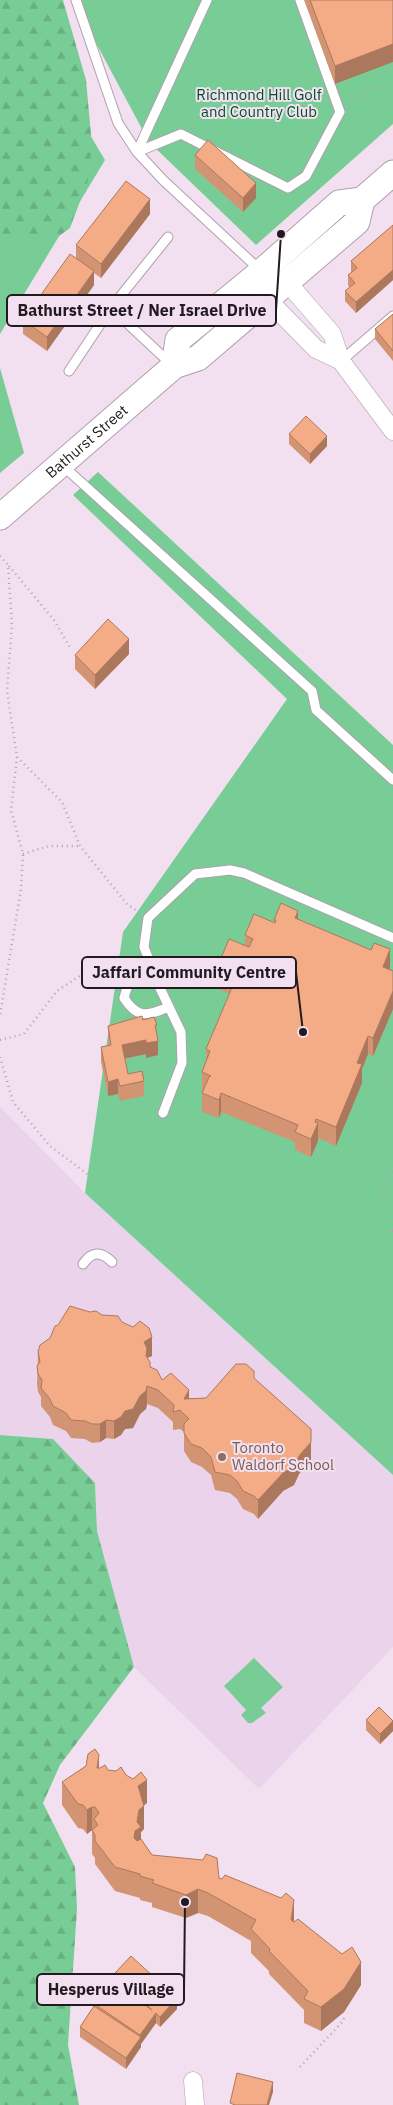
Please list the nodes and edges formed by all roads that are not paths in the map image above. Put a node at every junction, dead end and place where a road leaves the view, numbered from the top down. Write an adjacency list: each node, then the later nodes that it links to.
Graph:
1 (76, 0): 4 (lane)
2 (207, 0): 4 (lane)
3 (300, 0): 4 (lane)
4 (137, 152): 8 (lane)
5 (393, 172): 6 (main road)
6 (362, 200): 8 (main road); 9 (main road, Bathurst Street)
7 (168, 237): 11 (lane)
8 (261, 272): 9 (street); 10 (street); 14 (main road)
9 (287, 282): 10 (main road, Bathurst Street); 13 (street)
10 (267, 299): 13 (street); 14 (main road, Bathurst Street)
11 (111, 308): 14 (lane); 15 (lane)
12 (393, 316): 13 (lane)
13 (341, 361): 16 (street)
14 (174, 366): 17 (main road, Bathurst Street)
15 (70, 371)
16 (393, 431)
17 (62, 464): 18 (main road, Bathurst Street); 19 (lane)
18 (0, 518)
19 (393, 780)
20 (393, 938): 21 (lane)
21 (152, 969): 22 (lane); 22 (lane)
22 (169, 1007): 23 (lane)
23 (163, 1113)
24 (112, 1262): 25 (lane)
25 (83, 1264)
26 (193, 2081): 27 (street)
27 (195, 2105)

